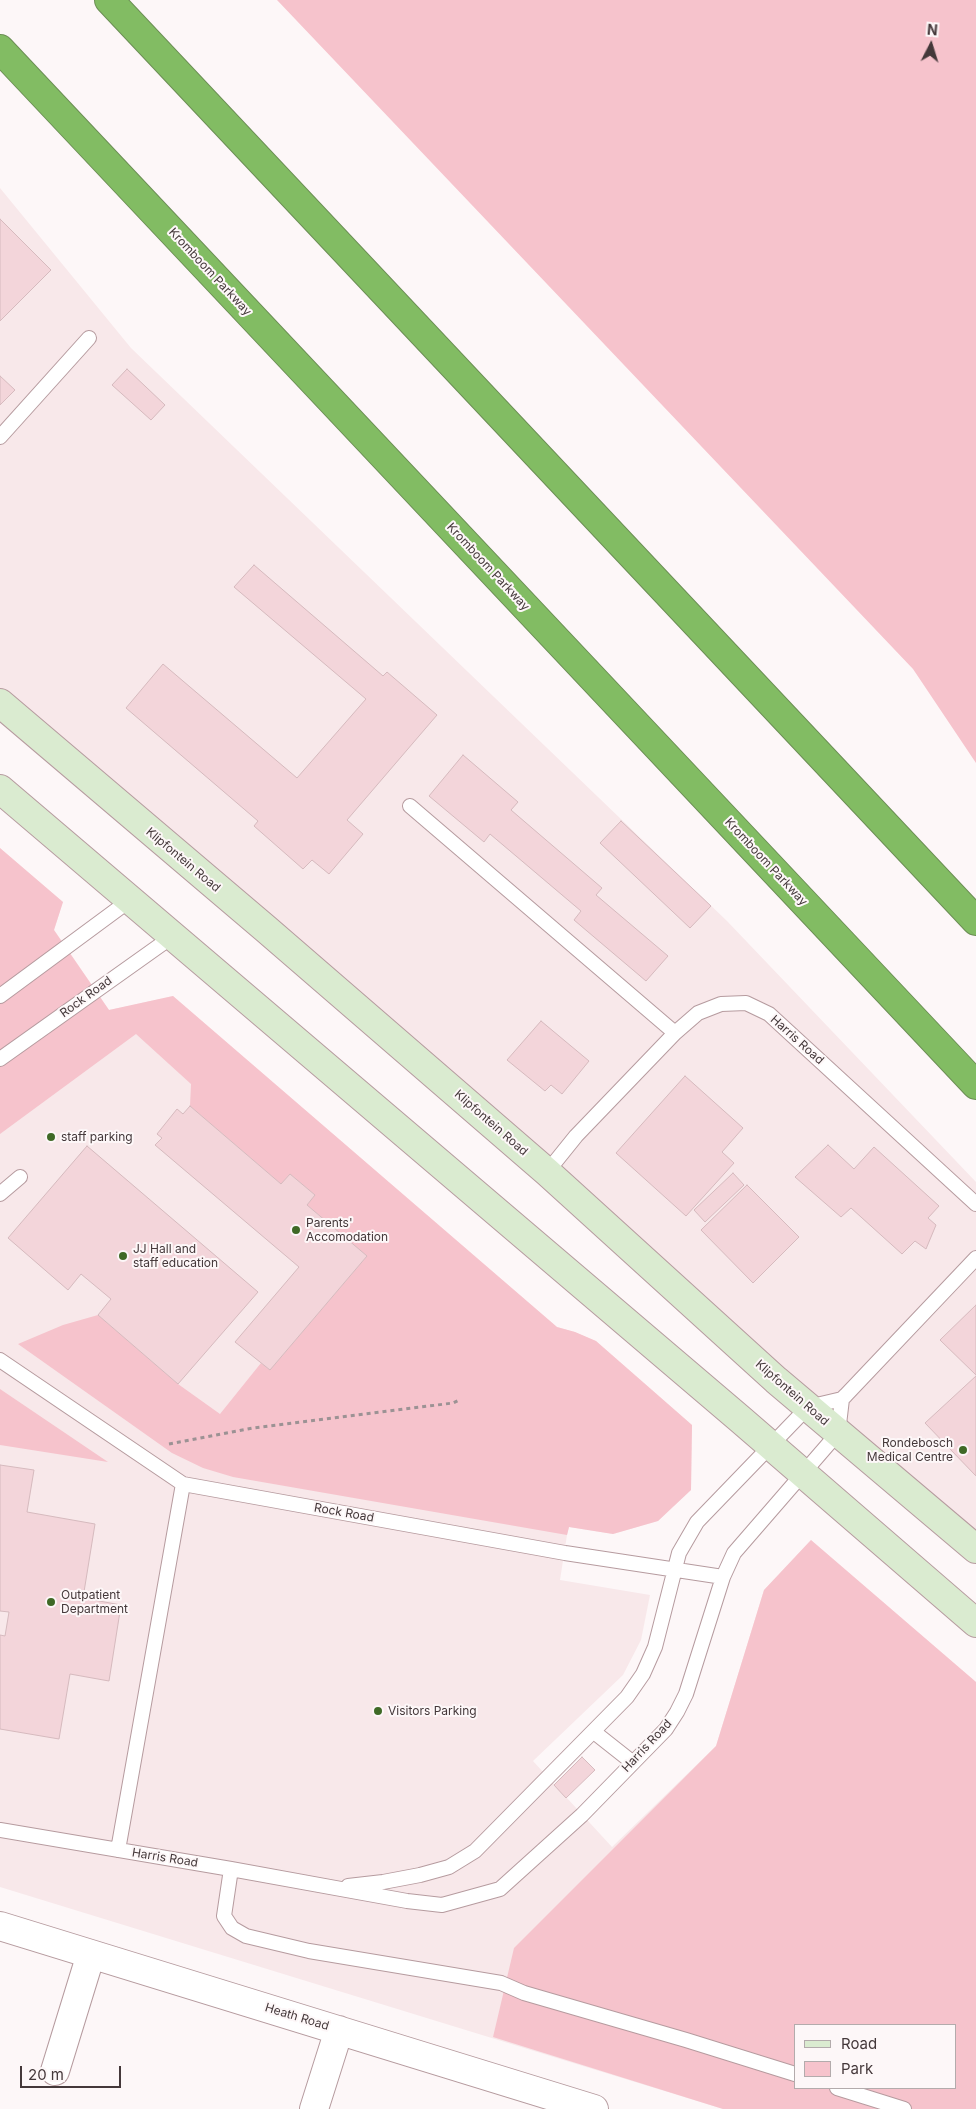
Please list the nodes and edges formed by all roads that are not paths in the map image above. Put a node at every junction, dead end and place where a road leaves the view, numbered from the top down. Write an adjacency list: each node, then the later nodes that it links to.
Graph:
1 (109, 0): 9 (highway)
2 (0, 49): 14 (highway, Kromboom Parkway)
3 (89, 338): 4 (lane)
4 (0, 437)
5 (0, 703): 15 (main road, Klipfontein Road)
6 (0, 789): 8 (main road)
7 (410, 806): 12 (lane)
8 (130, 900): 10 (main road); 11 (lane)
9 (976, 921)
10 (173, 936): 13 (lane, Rock Road); 24 (main road)
11 (0, 996)
12 (675, 1033): 15 (lane, Harris Road); 18 (lane, Harris Road)
13 (0, 1059)
14 (976, 1086)
15 (547, 1172): 22 (main road, Klipfontein Road)
16 (20, 1177): 17 (lane)
17 (0, 1194)
18 (976, 1204)
19 (976, 1258): 21 (lane)
20 (0, 1360): 26 (lane, Rock Road)
21 (842, 1399): 22 (lane); 23 (lane)
22 (808, 1406): 23 (main road, Klipfontein Road); 24 (lane, Harris Road)
23 (838, 1434): 25 (lane, Harris Road); 27 (main road, Klipfontein Road)
24 (771, 1447): 25 (main road); 28 (lane, Harris Road)
25 (803, 1474): 29 (lane, Harris Road); 30 (main road)
26 (183, 1484): 28 (lane, Rock Road); 34 (lane)
27 (976, 1549)
28 (674, 1570): 29 (lane, Rock Road); 31 (lane, Harris Road)
29 (723, 1578): 32 (lane, Harris Road)
30 (976, 1623)
31 (594, 1732): 32 (lane); 36 (lane, Harris Road)
32 (632, 1762): 36 (lane, Harris Road)
33 (0, 1830): 34 (lane, Harris Road)
34 (118, 1850): 35 (lane, Harris Road)
35 (231, 1869): 36 (lane, Harris Road); 41 (lane)
36 (330, 1887)
37 (0, 1926): 38 (street, Heath Road)
38 (91, 1954): 39 (street, Heath Road); 40 (street)
39 (338, 2030): 43 (street, Heath Road); 44 (street)
40 (55, 2071)
41 (794, 2074)
42 (840, 2089): 45 (lane)
43 (586, 2108)
44 (314, 2109)
45 (904, 2109)

